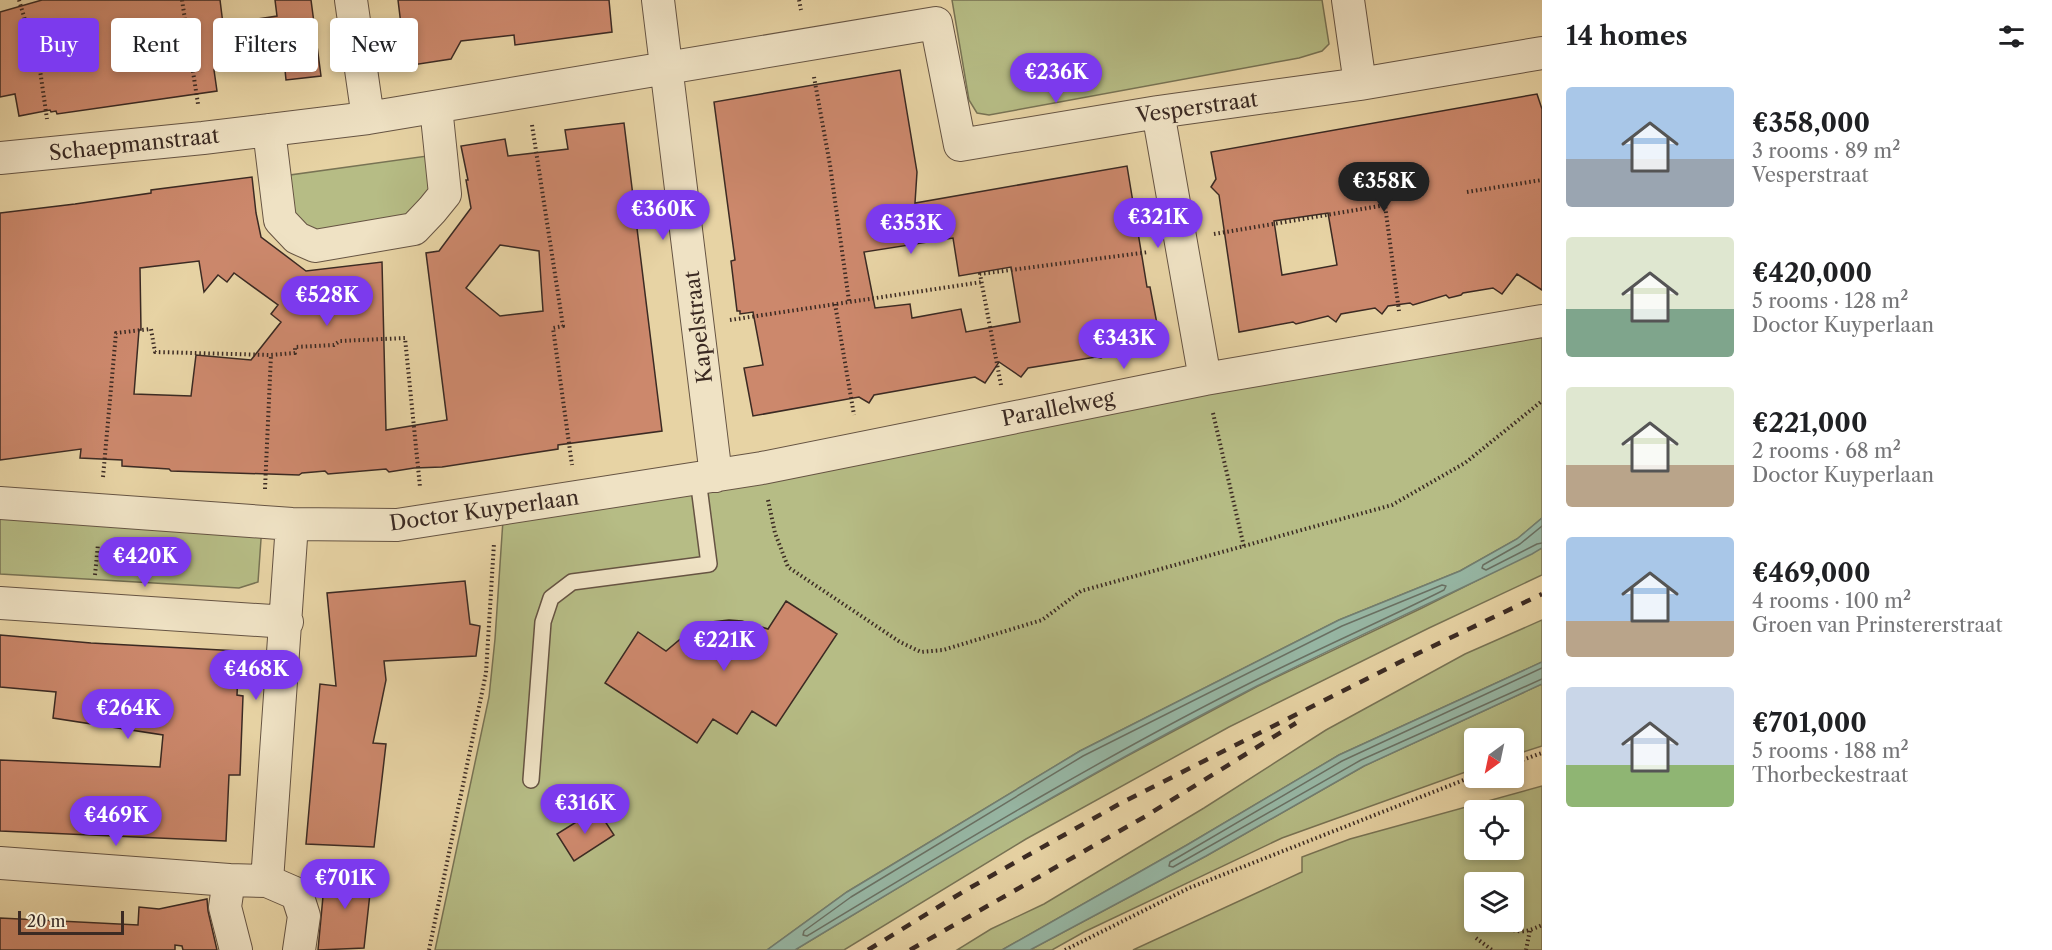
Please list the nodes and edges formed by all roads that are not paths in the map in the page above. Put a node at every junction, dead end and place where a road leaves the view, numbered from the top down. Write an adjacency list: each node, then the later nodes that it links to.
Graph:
1 (351, 0): 10 (street)
2 (658, 0): 6 (street, Kapelstraat)
3 (1348, 0): 7 (street)
4 (933, 12): 6 (street, Vesperstraat); 9 (street, Vesperstraat)
5 (1542, 53): 7 (street, Vesperstraat)
6 (668, 68): 8 (street, Schaepmanstraat); 15 (street, Kapelstraat)
7 (1360, 84): 9 (street, Vesperstraat)
8 (436, 107): 10 (street, Schaepmanstraat); 11 (street)
9 (1158, 112): 14 (street)
10 (368, 118): 11 (street, Schaepmanstraat)
11 (269, 129): 12 (street, Schaepmanstraat)
12 (0, 158)
13 (1542, 321): 14 (street, Parallelweg)
14 (1205, 379): 15 (street, Parallelweg)
15 (707, 478): 17 (street, Doctor Kuyperlaan); 20 (lane)
16 (0, 503): 17 (street, Doctor Kuyperlaan)
17 (278, 523): 19 (street)
18 (0, 603): 19 (street)
19 (287, 622): 23 (street)
20 (531, 780)
21 (0, 863): 22 (street)
22 (229, 880): 23 (street); 24 (street)
23 (267, 881): 25 (street)
24 (236, 950)
25 (299, 950)

